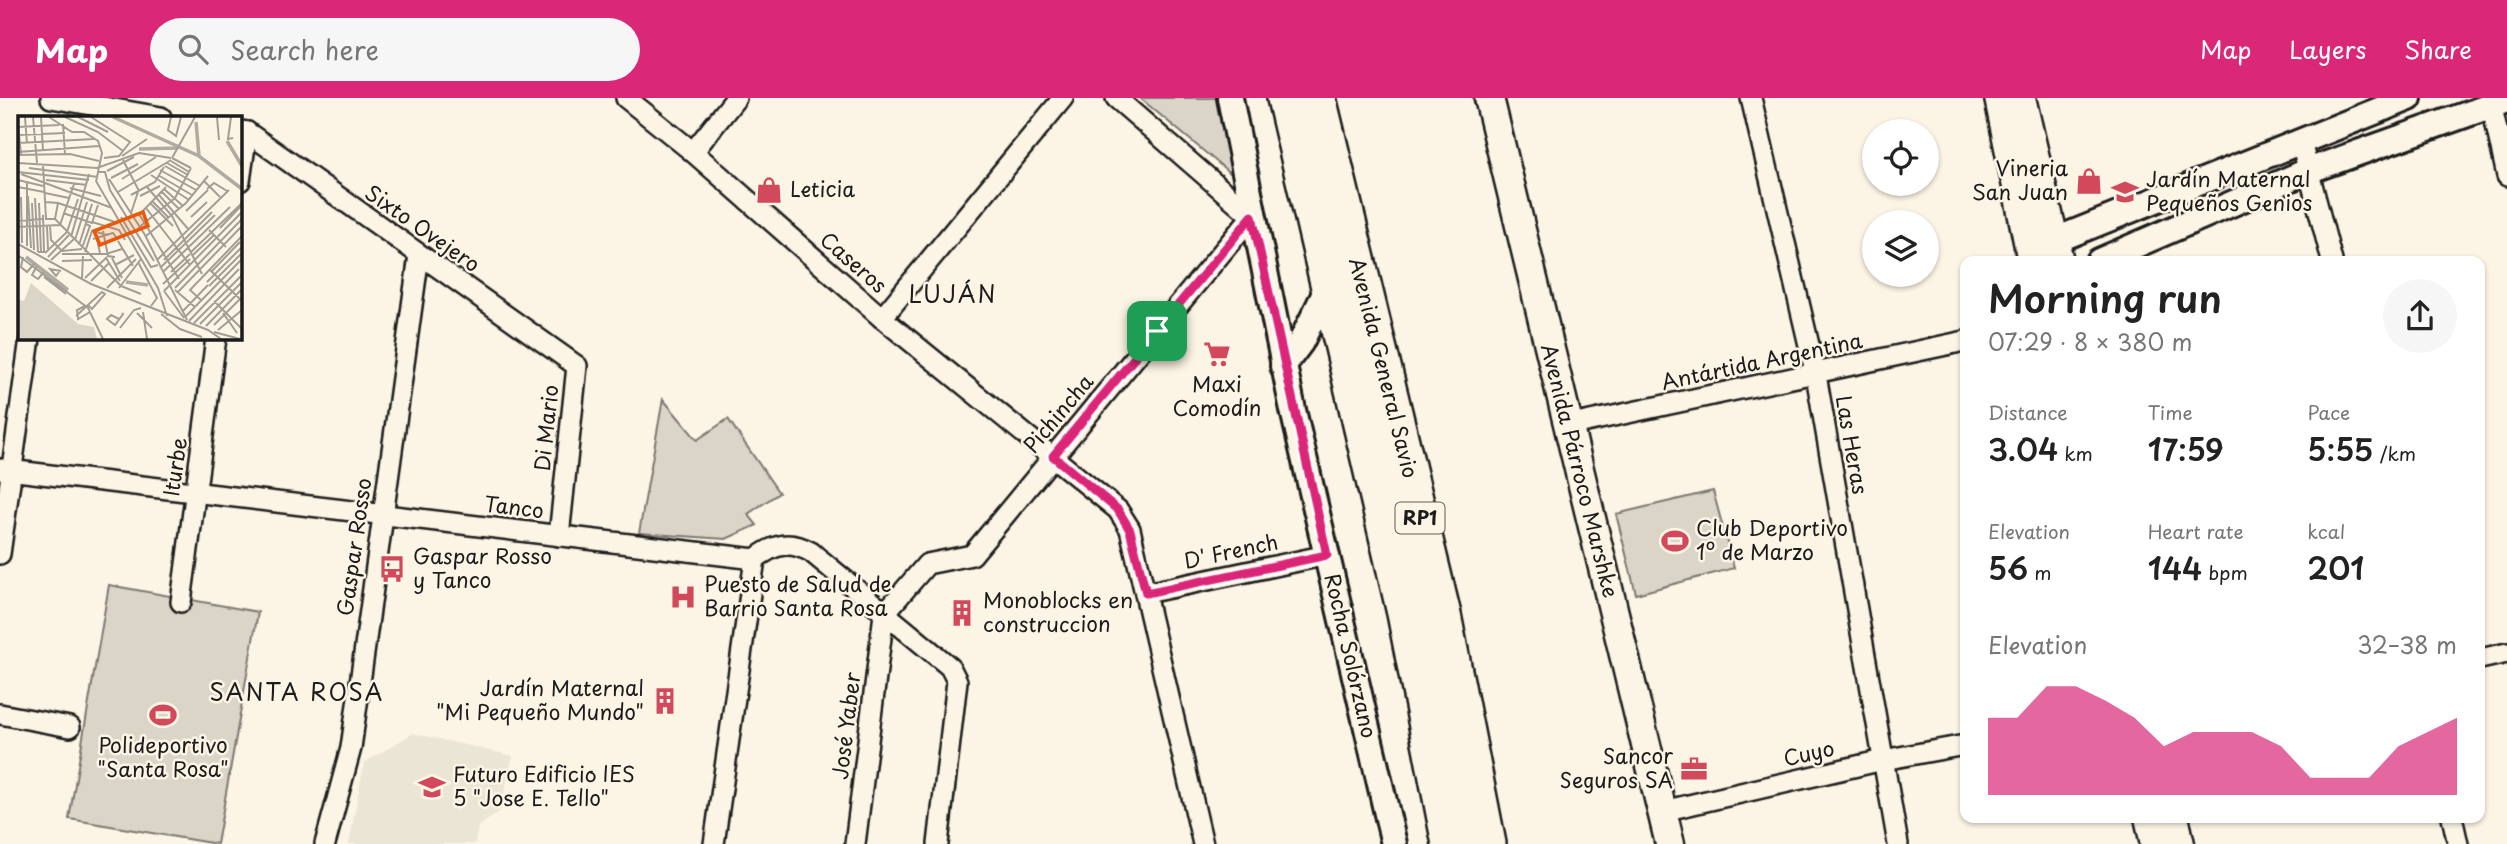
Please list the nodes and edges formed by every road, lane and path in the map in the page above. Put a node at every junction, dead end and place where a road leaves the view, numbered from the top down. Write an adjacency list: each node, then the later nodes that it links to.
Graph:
1 (626, 98): 20 (street, Caseros)
2 (736, 98): 20 (street)
3 (1063, 98): 31 (street)
4 (1116, 98): 25 (street)
5 (1230, 98): 25 (street, Rocha Solórzano)
6 (1267, 98): 24 (highway)
7 (1286, 98): 24 (highway, Avenida General Savio / RP1)
8 (1317, 98): 24 (highway, Avenida General Savio / RP1)
9 (1326, 98): 24 (highway)
10 (1489, 98): 38 (main road, Avenida Párroco Marshke)
11 (1751, 98): 37 (street, Las Heras)
12 (1999, 98): 26 (main road)
13 (2021, 98): 26 (main road)
14 (2409, 98): 19 (street)
15 (2496, 101): 22 (street); 23 (street)
16 (60, 103): 17 (street)
17 (154, 116)
18 (244, 132): 21 (street); 27 (street, Sixto Ovejero)
19 (2301, 142): 22 (street); 26 (street)
20 (693, 152): 31 (street, Caseros)
21 (242, 156)
22 (2310, 170): 28 (street); 29 (street)
23 (2507, 176)
24 (1326, 202): 30 (highway, Avenida General Savio / RP1); 67 (highway, Avenida General Savio / RP1)
25 (1252, 216): 36 (street, Rocha Solórzano); 39 (street, Pichincha)
26 (2044, 253)
27 (419, 254): 35 (street, Sixto Ovejero); 42 (street, Gaspar Rosso)
28 (2111, 256)
29 (2331, 256)
30 (1328, 287): 36 (street); 66 (highway, Avenida General Savio / RP1)
31 (882, 318): 39 (street, Caseros)
32 (30, 340): 40 (street)
33 (216, 340): 41 (street, Iturbe)
34 (1960, 342): 37 (street, Antártida Argentina)
35 (577, 366): 43 (street, Di Mario)
36 (1283, 366): 45 (street, Rocha Solórzano)
37 (1816, 374): 38 (street, Antártida Argentina); 55 (street, Las Heras)
38 (1567, 426): 56 (main road, Avenida Párroco Marshke)
39 (1053, 456): 47 (street, Caseros); 49 (street, Pichincha)
40 (5, 470): 41 (street, Tanco); 44 (street)
41 (195, 493): 42 (street, Tanco); 48 (street, Iturbe)
42 (383, 515): 43 (street, Tanco); 60 (street, Gaspar Rosso)
43 (559, 536): 46 (street, Tanco)
44 (0, 554)
45 (1327, 555): 47 (street, D' French); 65 (street, Rocha Solórzano)
46 (755, 559): 49 (street); 61 (street)
47 (1146, 593): 64 (street)
48 (181, 602)
49 (884, 614): 62 (street, José Yaber); 63 (street)
50 (2507, 653): 51 (street)
51 (2485, 658)
52 (0, 714): 53 (street)
53 (70, 727)
54 (1960, 746): 55 (street, Cuyo)
55 (1884, 760): 56 (street, Cuyo); 69 (street, Las Heras)
56 (1663, 811): 68 (main road, Avenida Párroco Marshke)
57 (2150, 823): 70 (main road)
58 (2176, 823): 71 (main road)
59 (2453, 823): 72 (street)
60 (325, 844)
61 (714, 844)
62 (855, 844)
63 (938, 844)
64 (1203, 844)
65 (1394, 844)
66 (1451, 844)
67 (1487, 844)
68 (1670, 844)
69 (1898, 844)
70 (2155, 844)
71 (2180, 844)
72 (2458, 844)

